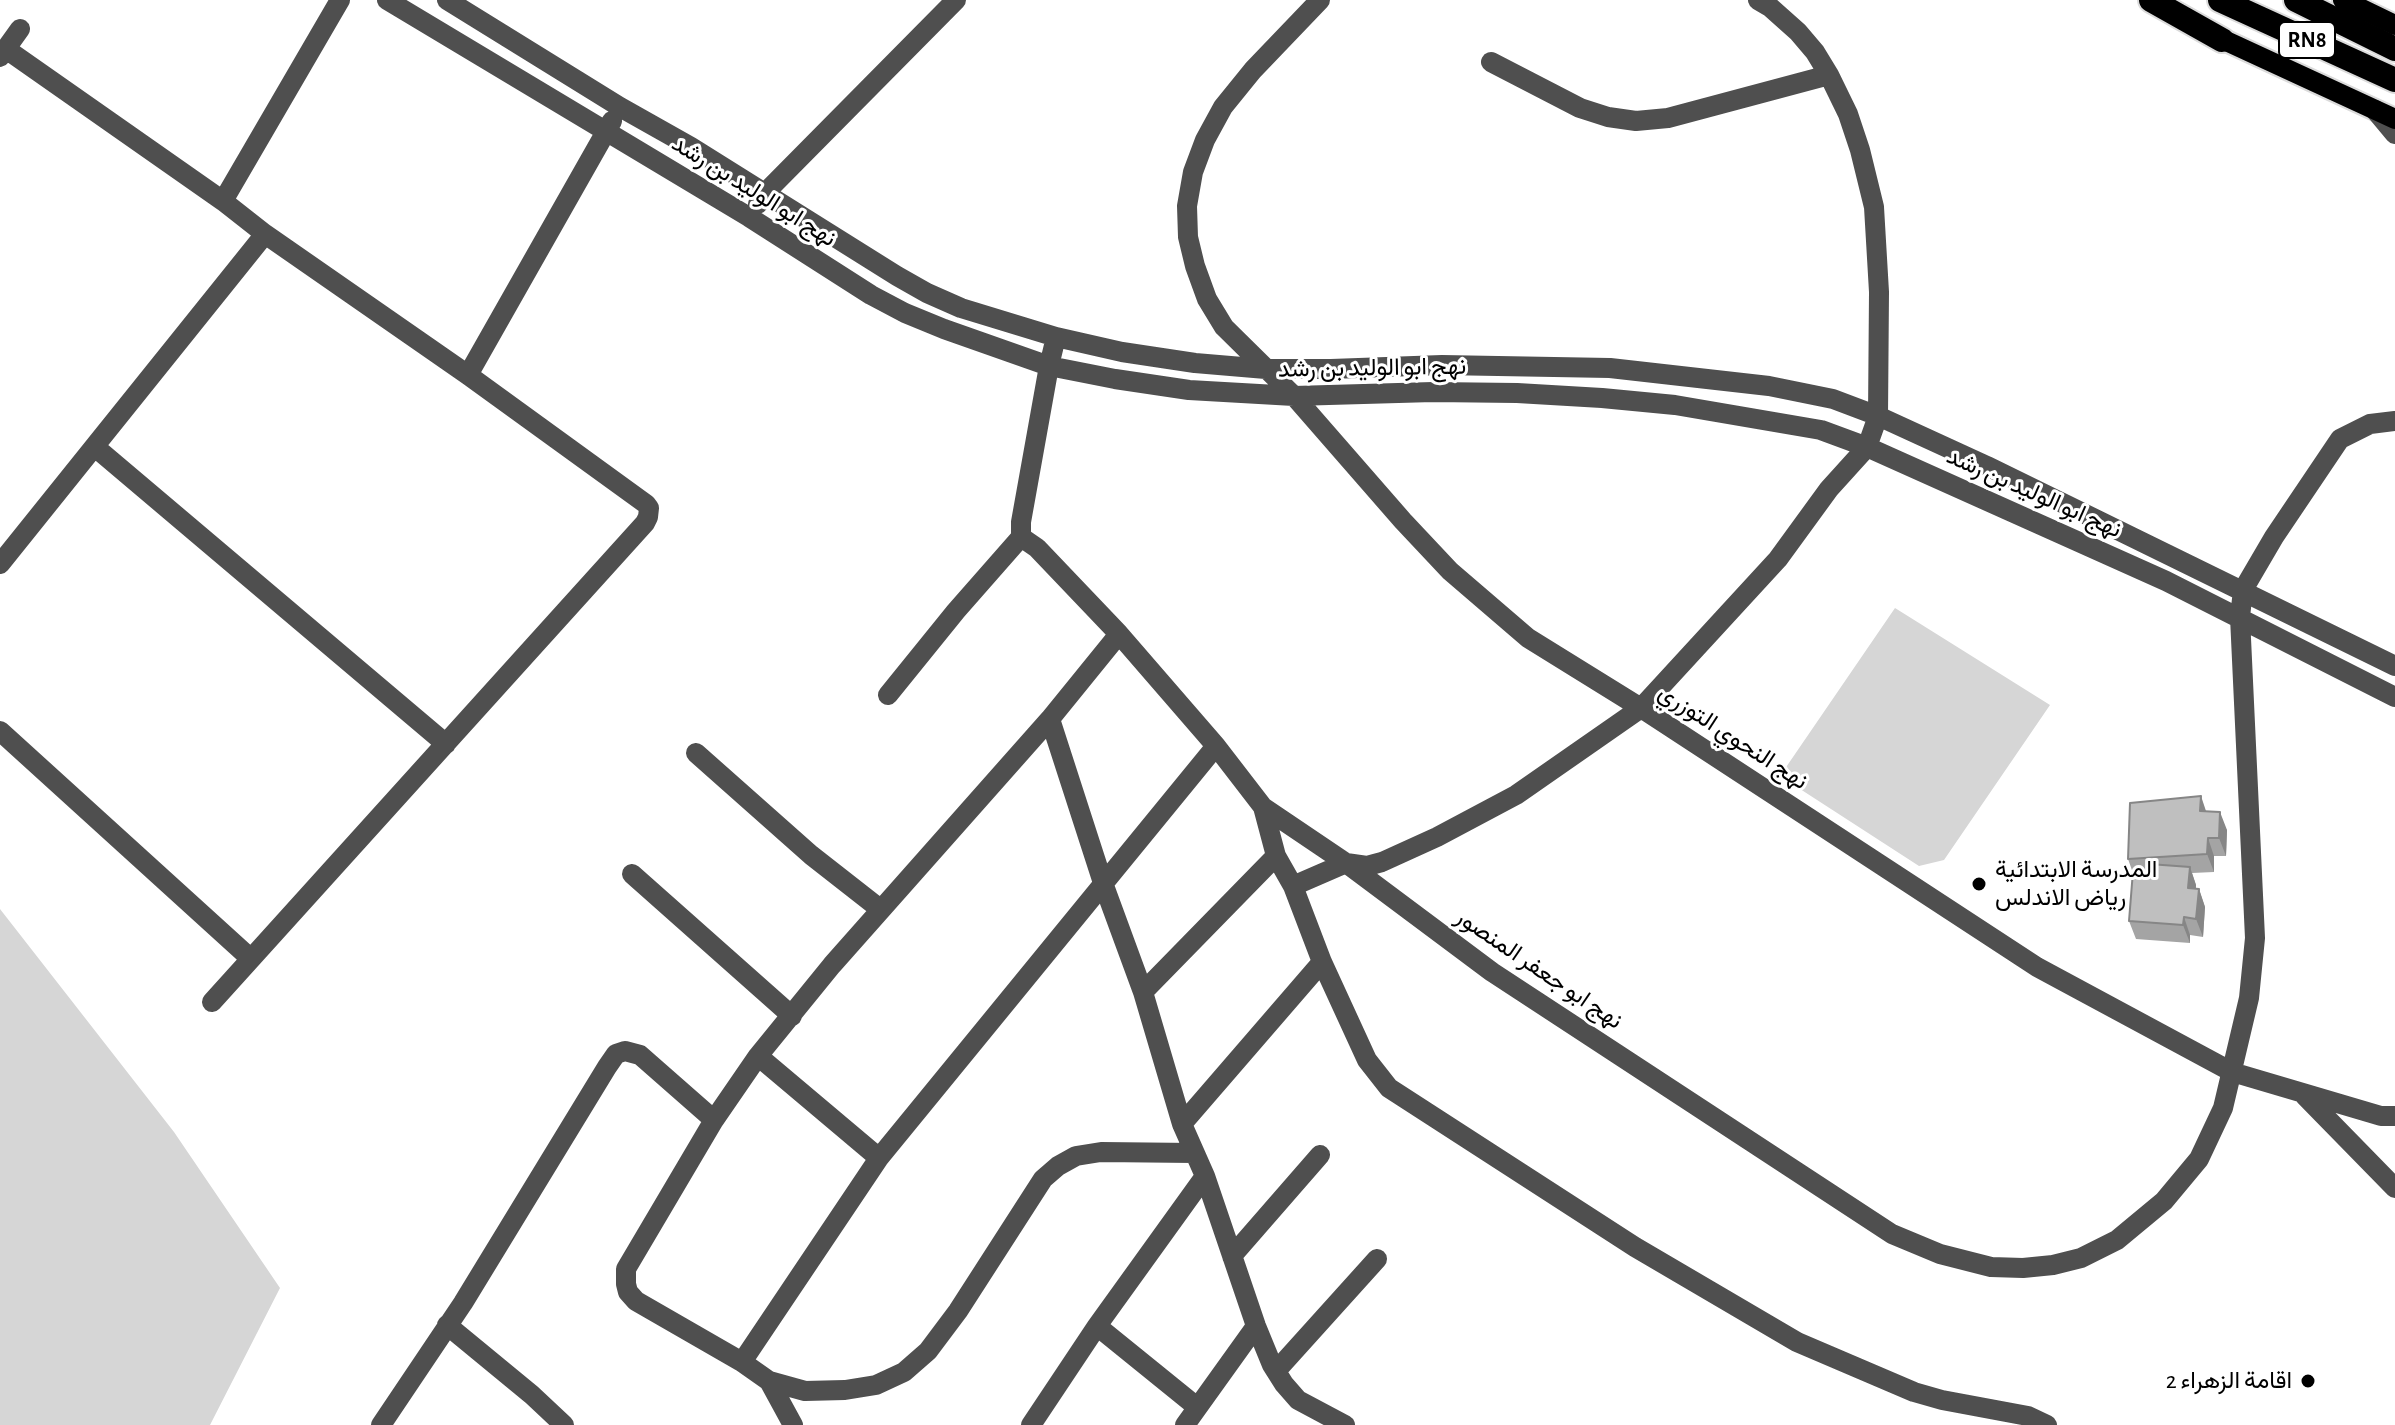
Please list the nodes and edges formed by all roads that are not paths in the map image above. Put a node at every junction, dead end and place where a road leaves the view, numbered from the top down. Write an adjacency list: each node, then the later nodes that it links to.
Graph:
1 (340, 0): 26 (street)
2 (387, 0): 23 (street, نهج ابو الوليد بن رشد)
3 (447, 0): 20 (street, نهج ابو الوليد بن رشد)
4 (1320, 0): 31 (street, نهج النحوي التوزري)
5 (1758, 0): 18 (street)
6 (2134, 0): 14 (main road)
7 (2151, 0): 14 (highway)
8 (2220, 0): 19 (highway, RN8)
9 (2296, 0): 15 (highway, RN8)
10 (2343, 0): 12 (main road)
11 (949, 2): 25 (street)
12 (2395, 25)
13 (20, 29): 16 (street)
14 (2222, 40): 21 (main road)
15 (2395, 49)
16 (3, 53): 26 (street)
17 (1491, 62): 18 (street)
18 (1829, 75): 34 (street)
19 (2395, 80)
20 (620, 107): 23 (street); 25 (street, نهج ابو الوليد بن رشد)
21 (2375, 110): 22 (main road); 24 (street)
22 (2395, 119)
23 (605, 132): 27 (street, نهج ابو الوليد بن رشد); 32 (street)
24 (2395, 134)
25 (765, 193): 27 (street); 29 (street, نهج ابو الوليد بن رشد)
26 (223, 201): 28 (street)
27 (749, 217): 30 (street, نهج ابو الوليد بن رشد)
28 (265, 234): 32 (street); 36 (street)
29 (1056, 337): 30 (street); 31 (street, نهج ابو الوليد بن رشد)
30 (1049, 366): 33 (street, نهج ابو الوليد بن رشد); 38 (street)
31 (1266, 369): 33 (street, نهج النحوي التوزري); 34 (street, نهج ابو الوليد بن رشد)
32 (468, 375): 49 (street)
33 (1294, 396): 37 (street, نهج ابو الوليد بن رشد); 46 (street, نهج النحوي التوزري)
34 (1878, 416): 37 (street); 40 (street, نهج ابو الوليد بن رشد)
35 (2395, 421): 40 (street)
36 (95, 447): 39 (street); 49 (street)
37 (1867, 447): 41 (street, نهج ابو الوليد بن رشد); 46 (street)
38 (1021, 537): 42 (street, نهج ابو جعفر المنصور); 44 (street)
39 (0, 564)
40 (2243, 590): 41 (street, نهج ابو جعفر المنصور); 43 (street, نهج ابو الوليد بن رشد)
41 (2240, 617): 45 (street, نهج ابو الوليد بن رشد); 65 (street, نهج ابو جعفر المنصور)
42 (1119, 634): 47 (street); 50 (street, نهج ابو جعفر المنصور)
43 (2395, 666)
44 (888, 695)
45 (2395, 697)
46 (1641, 708): 54 (street); 65 (street, نهج النحوي التوزري)
47 (1050, 719): 56 (street); 58 (street)
48 (0, 731): 59 (street)
49 (446, 744): 59 (street)
50 (1216, 746): 52 (street, نهج ابو جعفر المنصور); 56 (street)
51 (696, 753): 58 (street)
52 (1263, 807): 53 (street); 54 (street, نهج ابو جعفر المنصور)
53 (1276, 856): 57 (street); 61 (street)
54 (1346, 863): 57 (street); 65 (street, نهج ابو جعفر المنصور)
55 (632, 874): 63 (street)
56 (1103, 883): 61 (street); 72 (street)
57 (1293, 886): 60 (street)
58 (880, 909): 63 (street)
59 (250, 958): 62 (street)
60 (1322, 962): 69 (street); 90 (street)
61 (1143, 992): 69 (street)
62 (212, 1002)
63 (792, 1016): 64 (street)
64 (758, 1056): 68 (street); 72 (street)
65 (2232, 1072): 66 (street, نهج النحوي التوزري)
66 (2302, 1093): 67 (street, نهج النحوي التوزري); 74 (street)
67 (2395, 1116)
68 (714, 1120): 77 (street); 80 (street)
69 (1182, 1124): 70 (street)
70 (1194, 1153): 73 (street); 82 (street)
71 (1320, 1155): 75 (street)
72 (879, 1158): 80 (street)
73 (1205, 1176): 75 (street); 78 (street)
74 (2395, 1188)
75 (1232, 1256): 79 (street)
76 (1377, 1259): 81 (street)
77 (447, 1325): 85 (street); 86 (street)
78 (1097, 1326): 83 (street); 88 (street)
79 (1256, 1326): 81 (street); 83 (street)
80 (742, 1362): 82 (street)
81 (1276, 1371): 84 (street)
82 (769, 1381): 87 (street)
83 (1197, 1407): 89 (street)
84 (1335, 1423)
85 (381, 1425)
86 (564, 1425)
87 (793, 1425)
88 (1031, 1425)
89 (1185, 1425)
90 (2047, 1425)

